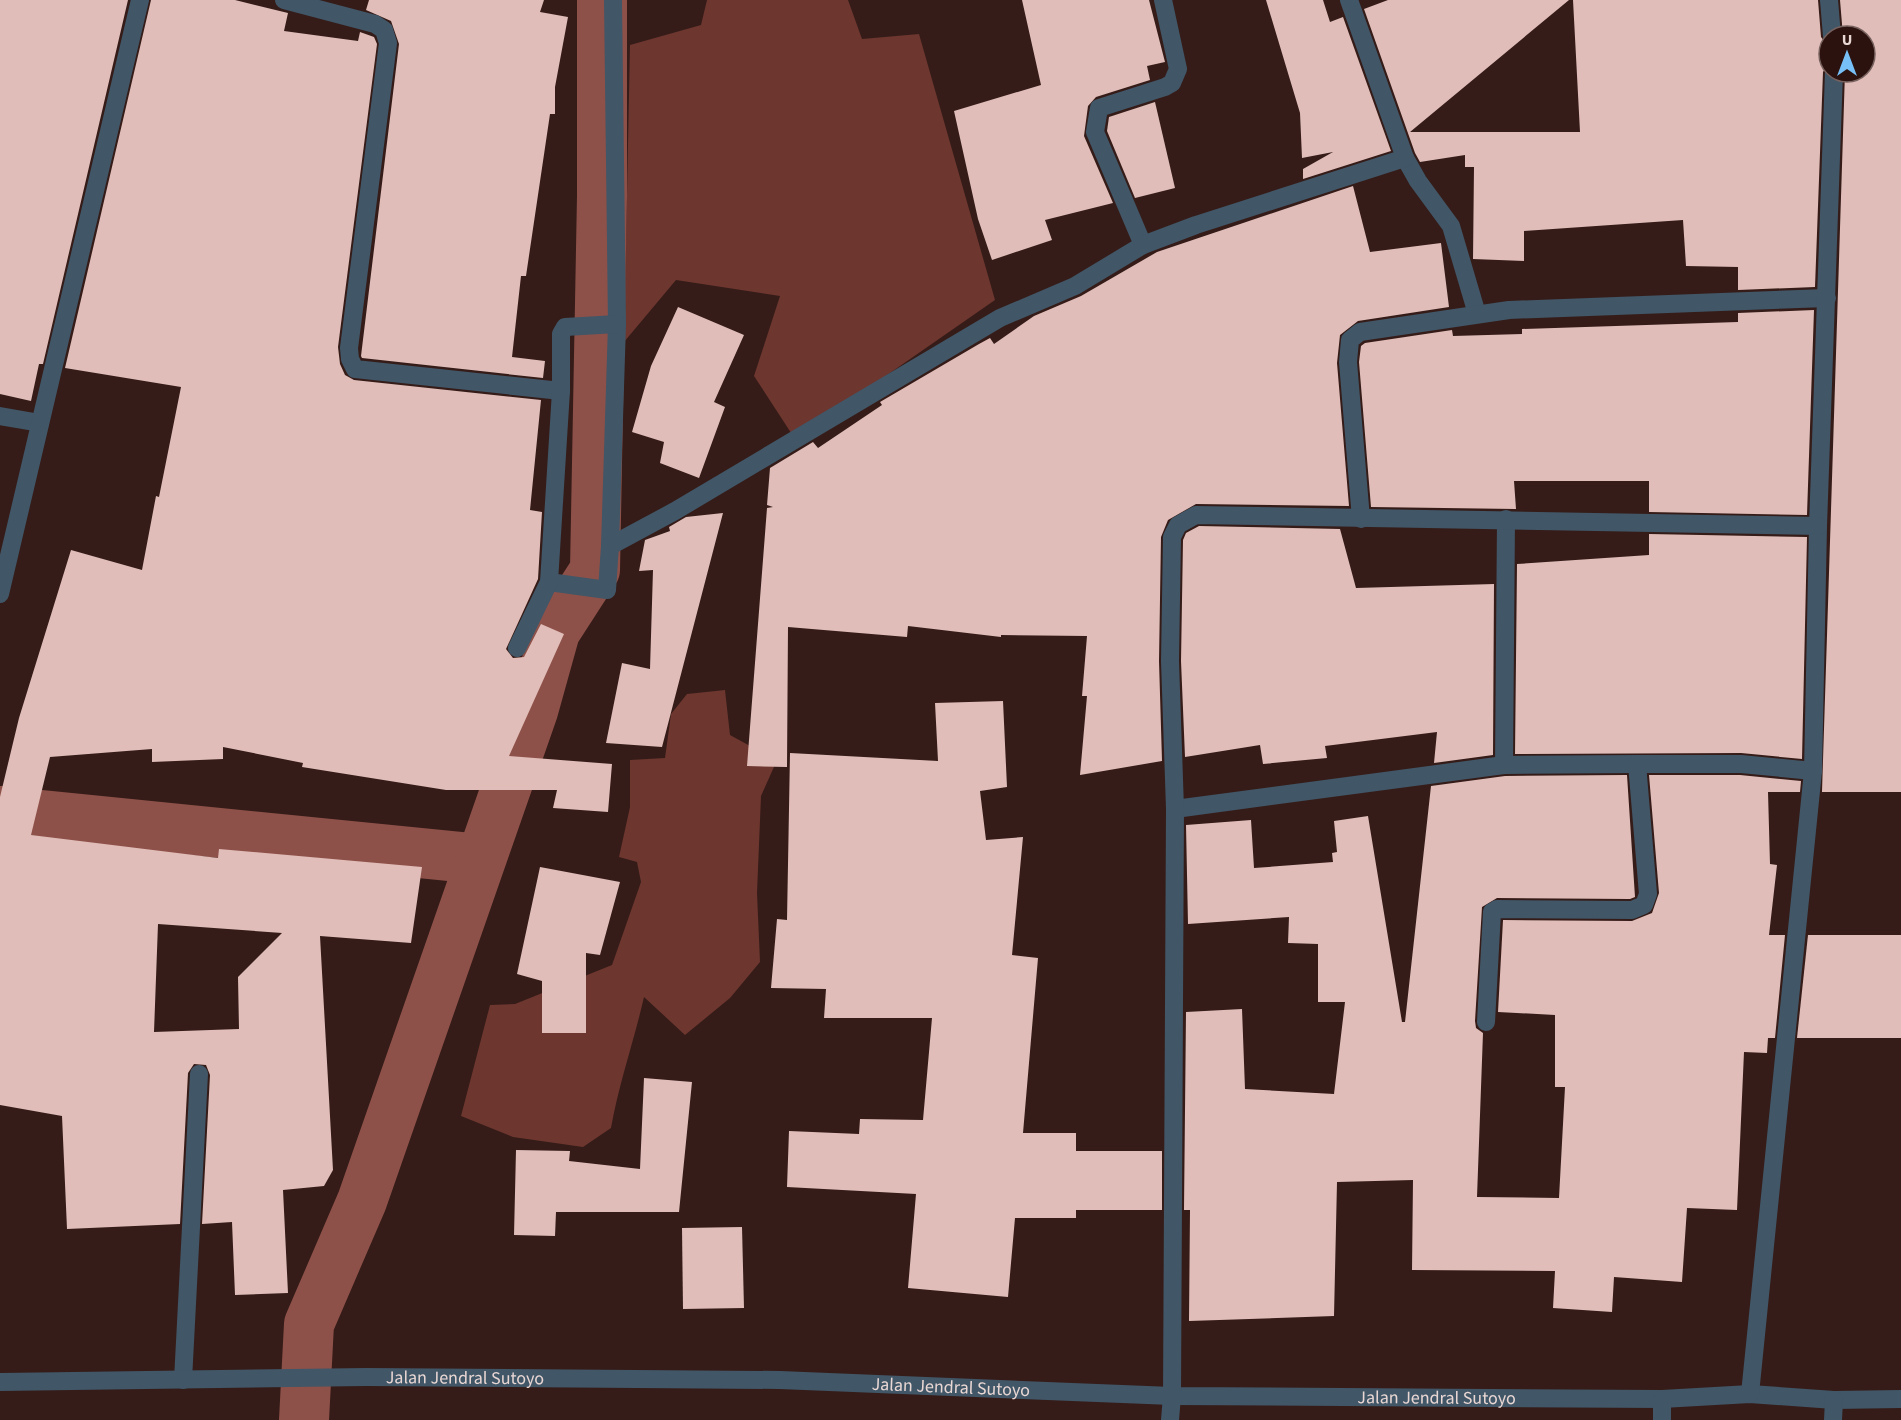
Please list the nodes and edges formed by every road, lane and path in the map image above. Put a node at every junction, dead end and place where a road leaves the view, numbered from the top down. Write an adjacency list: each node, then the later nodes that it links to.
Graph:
1 (140, 0): 16 (street)
2 (284, 0): 14 (street)
3 (612, 0): 13 (street)
4 (1163, 0): 10 (street)
5 (1349, 0): 9 (street)
6 (1829, 0): 7 (street)
7 (1831, 24)
8 (1834, 84): 11 (street)
9 (1405, 158): 10 (street); 12 (street)
10 (1143, 245): 20 (street)
11 (1827, 298): 12 (street); 19 (street)
12 (1477, 314): 17 (street)
13 (611, 325): 14 (street); 20 (street)
14 (561, 391): 21 (street)
15 (0, 416): 16 (street)
16 (40, 423): 22 (street)
17 (1361, 519): 18 (street); 27 (street)
18 (1506, 519): 19 (street); 25 (street)
19 (1818, 526): 26 (street)
20 (610, 546): 21 (street)
21 (557, 583): 23 (street)
22 (0, 594)
23 (517, 648)
24 (1637, 764): 25 (street); 26 (street); 28 (street)
25 (1504, 765): 27 (street)
26 (1813, 771): 32 (street)
27 (1175, 809): 33 (street)
28 (1486, 1022)
29 (199, 1074): 30 (street)
30 (183, 1380): 31 (street, Jalan Jendral Sutoyo); 33 (street, Jalan Jendral Sutoyo)
31 (0, 1382)
32 (1750, 1394): 34 (street, Jalan Jendral Sutoyo); 35 (street, Jalan Jendral Sutoyo)
33 (1172, 1396): 34 (street, Jalan Jendral Sutoyo); 37 (street)
34 (1662, 1399): 38 (street)
35 (1834, 1400): 36 (street, Jalan Jendral Sutoyo); 39 (street)
36 (1901, 1400)
37 (1170, 1420)
38 (1662, 1420)
39 (1833, 1420)

